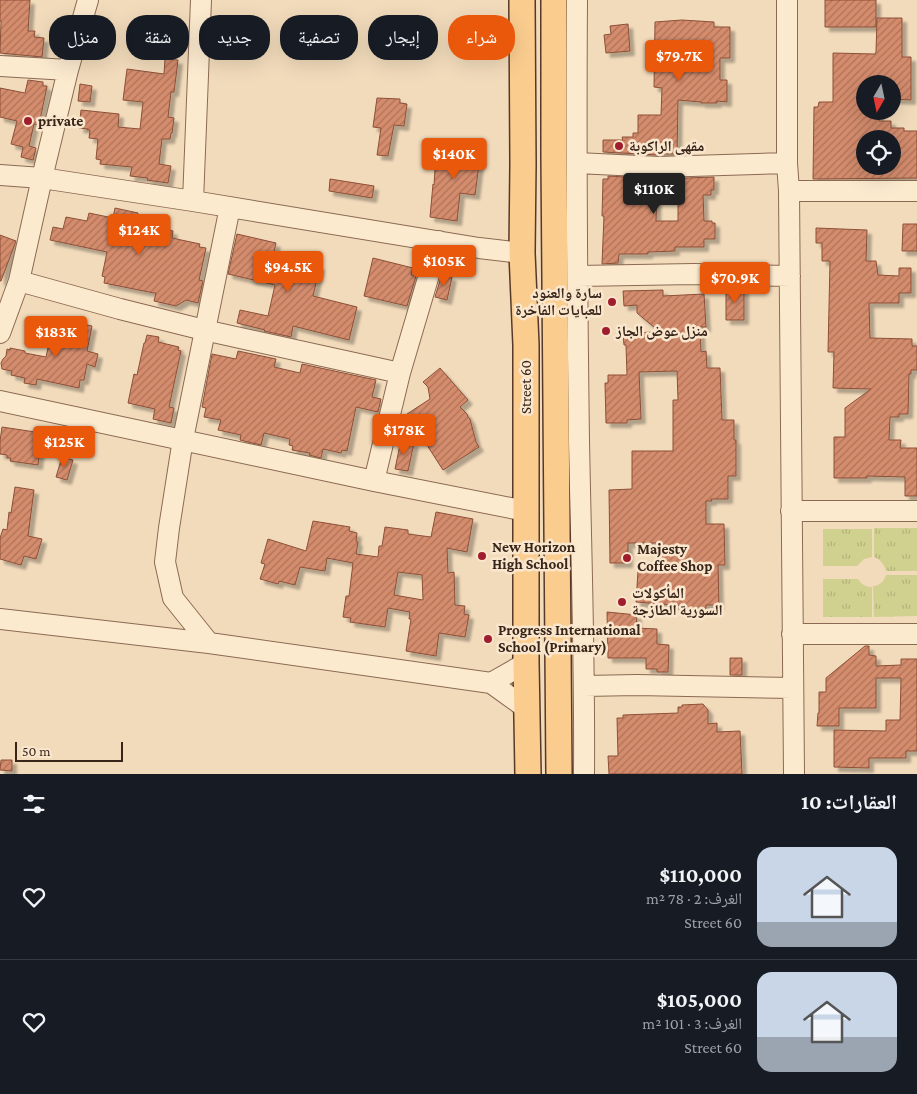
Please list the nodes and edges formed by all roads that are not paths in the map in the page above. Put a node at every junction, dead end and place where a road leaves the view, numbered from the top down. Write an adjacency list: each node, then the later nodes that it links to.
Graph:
1 (88, 0): 9 (street)
2 (202, 0): 16 (street)
3 (522, 0): 7 (main road, Street 60)
4 (577, 0): 10 (street)
5 (787, 0): 11 (street)
6 (554, 11): 7 (main road); 42 (main road, Street 60)
7 (522, 26): 19 (main road, Street 60)
8 (0, 66): 9 (street)
9 (68, 70): 13 (street)
10 (577, 163): 11 (street); 20 (street)
11 (787, 163): 15 (street)
12 (0, 175): 13 (street)
13 (42, 178): 16 (street); 22 (street)
14 (917, 191): 15 (street)
15 (789, 192): 21 (street)
16 (193, 201): 17 (street)
17 (230, 206): 18 (street); 23 (street)
18 (439, 241): 19 (street); 25 (street)
19 (522, 253): 29 (main road, Street 60)
20 (578, 276): 21 (street); 38 (street)
21 (790, 276): 30 (street)
22 (19, 282): 23 (street); 24 (street)
23 (204, 330): 25 (street); 27 (street)
24 (0, 333)
25 (400, 374): 28 (street)
26 (0, 401): 27 (street)
27 (183, 439): 28 (street); 35 (street)
28 (374, 481): 29 (street)
29 (526, 511): 36 (main road, Street 60)
30 (791, 511): 31 (street); 33 (street)
31 (917, 511)
32 (0, 619): 35 (street)
33 (792, 634): 34 (street); 39 (street)
34 (917, 634)
35 (208, 643): 37 (street)
36 (526, 663): 37 (street); 40 (main road, Street 60)
37 (491, 683): 40 (street)
38 (584, 686): 39 (street); 43 (street)
39 (793, 688): 44 (street)
40 (527, 709): 41 (main road, Street 60)
41 (528, 774)
42 (558, 774)
43 (584, 774)
44 (794, 774)

